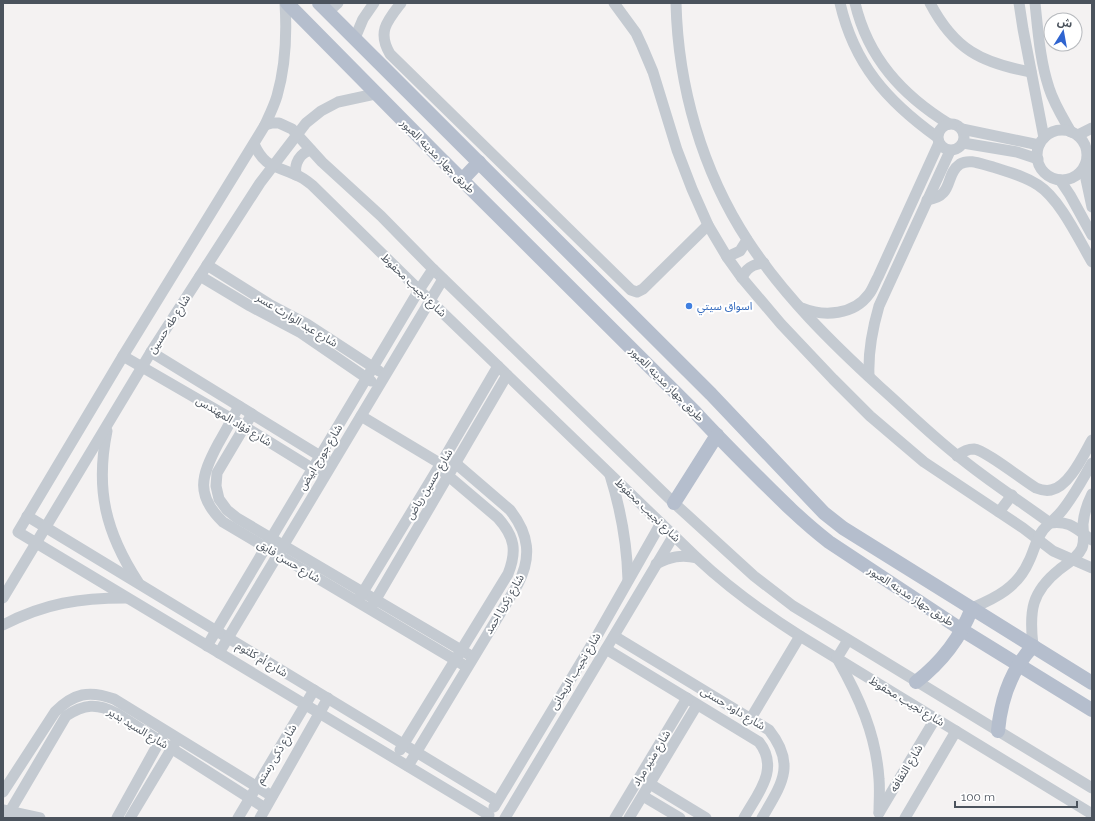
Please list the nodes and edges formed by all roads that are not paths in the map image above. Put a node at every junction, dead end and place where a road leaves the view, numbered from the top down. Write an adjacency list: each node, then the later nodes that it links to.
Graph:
1 (286, 3): 14 (main road, طريق جهاز مدينه العبور); 16 (street, شارع طه حسين)
2 (374, 3): 12 (street)
3 (401, 3): 36 (street)
4 (615, 3): 36 (street)
5 (676, 3): 38 (street)
6 (840, 3): 21 (street)
7 (855, 3): 15 (street)
8 (930, 3): 13 (street)
9 (1019, 3): 13 (street)
10 (1035, 3): 20 (street)
11 (328, 6): 12 (main road, طريق جهاز مدينه العبور)
12 (355, 38): 29 (main road, طريق جهاز مدينه العبور)
13 (1031, 72): 22 (street)
14 (375, 94): 19 (street, شارع طه حسين); 32 (main road, طريق جهاز مدينه العبور)
15 (949, 124): 18 (street); 21 (street)
16 (265, 125): 19 (street, شارع نجيب محفوظ); 24 (street, شارع طه حسين)
17 (1092, 128): 20 (street)
18 (962, 129): 22 (street); 23 (street)
19 (298, 134): 25 (street, شارع نجيب محفوظ); 30 (street, شارع طه حسين)
20 (1075, 134): 22 (street); 27 (street)
21 (938, 140): 26 (street); 49 (street)
22 (1042, 142): 28 (street)
23 (963, 143): 26 (street); 28 (street)
24 (254, 144): 30 (street, شارع نجيب محفوظ); 51 (street, شارع طه حسين)
25 (312, 150): 31 (street); 43 (street, شارع نجيب محفوظ)
26 (950, 151): 34 (street)
27 (1088, 156): 33 (street); 35 (street)
28 (1038, 159): 33 (street)
29 (479, 162): 32 (main road); 60 (main road, طريق جهاز مدينه العبور)
30 (273, 166): 31 (street, شارع نجيب محفوظ); 42 (street, شارع طه حسين)
31 (296, 175): 47 (street, شارع نجيب محفوظ)
32 (462, 180): 62 (main road, طريق جهاز مدينه العبور)
33 (1060, 180): 37 (street)
34 (927, 200): 40 (street); 57 (street)
35 (1092, 207)
36 (708, 225): 39 (street)
37 (1092, 235)
38 (748, 240): 39 (street); 41 (street)
39 (727, 257): 45 (street)
40 (1092, 262)
41 (764, 263): 45 (street); 49 (street)
42 (207, 265): 44 (street, شارع طه حسين); 54 (street, شارع عبد الوارث عسر)
43 (433, 269): 46 (street, شارع نجيب محفوظ); 47 (street, شارع جورج ابيض)
44 (200, 276): 50 (street, شارع طه حسين); 58 (street, شارع عبد الوارث عسر)
45 (742, 278): 83 (street)
46 (444, 279): 48 (street, شارع جورج ابيض); 82 (street, شارع نجيب محفوظ)
47 (419, 290): 48 (street, شارع نجيب محفوظ); 54 (street, شارع جورج ابيض)
48 (430, 301): 52 (street, شارع نجيب محفوظ); 56 (street, شارع جورج ابيض)
49 (800, 307): 57 (street)
50 (150, 352): 53 (street, شارع طه حسين); 61 (street, شارع فؤاد المهندس)
51 (123, 356): 53 (street, شارع فؤاد المهندس); 84 (street, شارع طه حسين)
52 (498, 366): 55 (street, شارع نجيب محفوظ); 72 (street, شارع حسين رياض)
53 (141, 367): 65 (street, شارع فؤاد المهندس); 66 (street, شارع طه حسين)
54 (373, 367): 56 (street, شارع عبد الوارث عسر); 58 (street, شارع جورج ابيض)
55 (507, 375): 75 (street, شارع حسين رياض); 77 (street, شارع نجيب محفوظ)
56 (386, 376): 59 (street, شارع جورج ابيض)
57 (869, 376): 71 (street)
58 (367, 378): 59 (street, شارع عبد الوارث عسر); 70 (street, شارع جورج ابيض)
59 (379, 386): 64 (street, شارع جورج ابيض)
60 (711, 394): 62 (main road); 105 (main road, طريق جهاز مدينه العبور)
61 (239, 406): 63 (street, شارع فؤاد المهندس); 65 (street, شارع حسن فايق)
62 (694, 411): 68 (main road, طريق جهاز مدينه العبور)
63 (252, 414): 67 (street, شارع حسن فايق); 70 (street, شارع فؤاد المهندس)
64 (361, 416): 72 (street); 73 (street, شارع جورج ابيض)
65 (232, 419): 67 (street, شارع فؤاد المهندس); 93 (street, شارع حسن فايق)
66 (109, 422): 87 (street, شارع طه حسين); 100 (street)
67 (244, 427): 76 (street, شارع فؤاد المهندس); 93 (street, شارع حسن فايق)
68 (717, 435): 82 (main road); 107 (main road, طريق جهاز مدينه العبور)
69 (1092, 440): 71 (street)
70 (320, 456): 73 (street, شارع فؤاد المهندس); 76 (street, شارع جورج ابيض)
71 (957, 456): 81 (street)
72 (442, 462): 75 (street, شارع زكريا احمد); 78 (street, شارع زكريا احمد); 101 (street, شارع حسين رياض)
73 (333, 463): 79 (street, شارع جورج ابيض)
74 (1092, 463): 86 (street)
75 (456, 464): 78 (street, شارع حسين رياض); 118 (street, شارع زكريا احمد)
76 (312, 469): 79 (street, شارع فؤاد المهندس); 93 (street, شارع جورج ابيض)
77 (609, 473): 85 (street, شارع نجيب محفوظ); 99 (street)
78 (449, 476): 104 (street, شارع حسين رياض); 116 (street, شارع زكريا احمد)
79 (325, 477): 94 (street, شارع جورج ابيض)
80 (1092, 494): 90 (street)
81 (1012, 495): 83 (street); 86 (street)
82 (674, 503): 112 (street, شارع نجيب محفوظ)
83 (999, 512): 91 (street)
84 (27, 516): 87 (street, شارع أم كلثوم); 88 (street, شارع طه حسين)
85 (661, 523): 89 (street, شارع نجيب محفوظ); 99 (street, شارع نجيب الريحانى)
86 (1050, 523): 90 (street); 91 (street)
87 (45, 528): 92 (street, شارع طه حسين); 100 (street, شارع أم كلثوم)
88 (18, 532): 92 (street, شارع أم كلثوم)
89 (674, 535): 95 (street, شارع نجيب محفوظ); 97 (street, شارع نجيب الريحانى)
90 (1088, 537): 96 (street)
91 (1038, 538): 96 (street); 105 (street)
92 (36, 543): 102 (street, شارع طه حسين); 103 (street, شارع أم كلثوم)
93 (268, 543): 94 (street, شارع حسن فايق); 108 (street, شارع جورج ابيض)
94 (281, 550): 101 (street, شارع حسن فايق); 111 (street, شارع جورج ابيض)
95 (697, 558): 97 (street); 110 (street, شارع نجيب محفوظ)
96 (1072, 560): 98 (street); 114 (street)
97 (655, 565): 109 (street, شارع نجيب الريحانى)
98 (1092, 568)
99 (628, 581): 128 (street, شارع نجيب الريحانى)
100 (139, 584): 108 (street, شارع أم كلثوم)
101 (360, 597): 104 (street, شارع حسن فايق)
102 (3, 598)
103 (126, 598): 106 (street); 113 (street, شارع أم كلثوم)
104 (373, 605): 116 (street, شارع حسن فايق); 120 (street, شارع حسن فايق)
105 (972, 608): 107 (main road); 114 (main road, طريق جهاز مدينه العبور)
106 (3, 624)
107 (962, 630): 121 (main road, طريق جهاز مدينه العبور); 123 (main road)
108 (216, 631): 111 (street, شارع أم كلثوم); 113 (street, شارع جورج ابيض)
109 (614, 636): 115 (street, شارع نجيب الريحانى); 133 (street, شارع داود حسنى)
110 (800, 636): 119 (street, شارع نجيب محفوظ); 135 (street)
111 (228, 638): 117 (street, شارع جورج ابيض); 125 (street, شارع أم كلثوم)
112 (848, 640): 119 (street); 123 (street, شارع نجيب محفوظ)
113 (207, 646): 117 (street, شارع أم كلثوم)
114 (1033, 646): 121 (main road); 124 (main road, طريق جهاز مدينه العبور)
115 (606, 649): 127 (street, شارع داود حسنى); 131 (street, شارع نجيب الريحانى)
116 (461, 650): 118 (street, شارع حسن فايق); 120 (street, شارع زكريا احمد)
117 (219, 653): 129 (street, شارع أم كلثوم)
118 (473, 657): 122 (street, شارع زكريا احمد)
119 (837, 658): 136 (street, شارع نجيب محفوظ); 160 (street)
120 (455, 660): 122 (street, شارع حسن فايق); 143 (street, شارع زكريا احمد)
121 (1019, 664): 132 (main road, طريق جهاز مدينه العبور); 140 (main road)
122 (467, 667): 145 (street, شارع زكريا احمد)
123 (916, 682): 140 (street, شارع نجيب محفوظ)
124 (1092, 683)
125 (314, 690): 126 (street, شارع أم كلثوم); 129 (street, شارع ذكى رستم)
126 (328, 698): 134 (street, شارع ذكى رستم); 143 (street, شارع أم كلثوم)
127 (687, 698): 130 (street, شارع داود حسنى); 166 (street, شارع منير مراد)
128 (558, 701): 131 (street); 155 (street, شارع نجيب الريحانى)
129 (306, 705): 134 (street, شارع أم كلثوم); 149 (street, شارع ذكى رستم)
130 (697, 705): 137 (street, شارع داود حسنى); 148 (street, شارع منير مراد)
131 (570, 708): 165 (street, شارع نجيب الريحانى)
132 (1092, 710)
133 (740, 712): 135 (street, شارع داود حسنى); 137 (street)
134 (319, 713): 146 (street, شارع أم كلثوم); 152 (street, شارع ذكى رستم)
135 (750, 718): 171 (street, شارع داود حسنى)
136 (935, 718): 139 (street, شارع نجيب محفوظ); 160 (street, شارع الثقافه)
137 (732, 726): 170 (street, شارع داود حسنى)
138 (166, 731): 141 (street, شارع السيد بدير); 142 (street); 151 (street, شارع السيد بدير)
139 (956, 731): 158 (street, شارع نجيب محفوظ); 172 (street)
140 (998, 731): 150 (street, شارع نجيب محفوظ)
141 (177, 738): 144 (street); 149 (street, شارع السيد بدير)
142 (160, 741): 144 (street, شارع السيد بدير); 156 (street, شارع السيد بدير); 162 (street)
143 (404, 744): 145 (street, شارع أم كلثوم); 146 (street, شارع زكريا احمد)
144 (171, 748): 154 (street, شارع السيد بدير); 163 (street)
145 (416, 752): 147 (street, شارع زكريا احمد); 155 (street, شارع أم كلثوم)
146 (395, 758): 147 (street, شارع أم كلثوم)
147 (408, 766): 159 (street, شارع أم كلثوم)
148 (650, 784): 153 (street, شارع منير مراد); 169 (street)
149 (257, 787): 152 (street, شارع السيد بدير); 154 (street, شارع ذكى رستم)
150 (1092, 788)
151 (3, 792)
152 (272, 796): 157 (street, شارع ذكى رستم)
153 (643, 796): 167 (street, شارع منير مراد); 168 (street)
154 (250, 799): 157 (street, شارع السيد بدير); 164 (street, شارع ذكى رستم)
155 (497, 801): 159 (street, شارع نجيب الريحانى)
156 (6, 813): 161 (street)
157 (262, 813)
158 (1092, 814)
159 (488, 816)
160 (877, 816)
161 (40, 818)
162 (117, 818)
163 (130, 818)
164 (238, 818)
165 (504, 818)
166 (615, 818)
167 (629, 818)
168 (680, 818)
169 (706, 818)
170 (744, 818)
171 (762, 818)
172 (905, 818)

